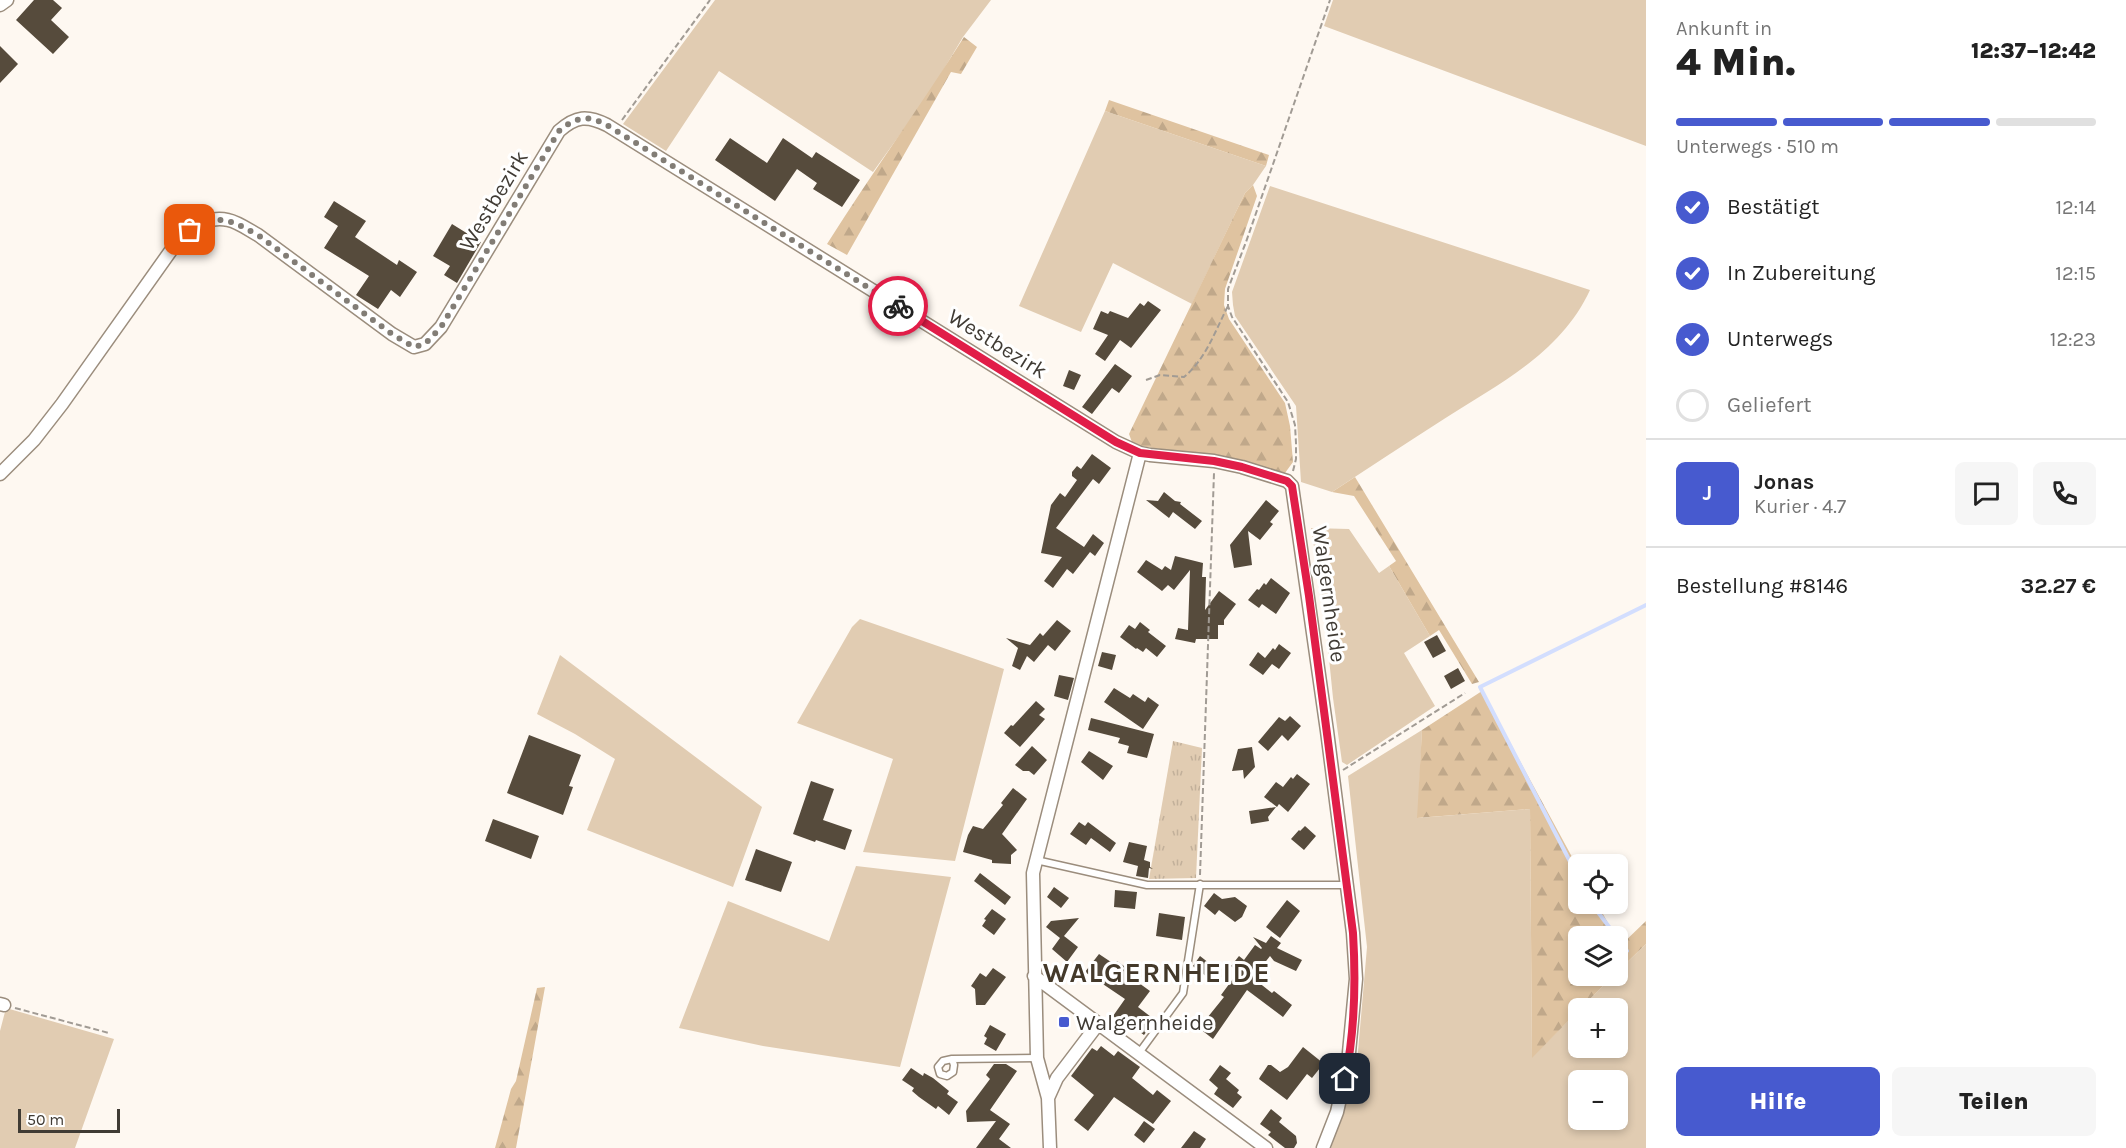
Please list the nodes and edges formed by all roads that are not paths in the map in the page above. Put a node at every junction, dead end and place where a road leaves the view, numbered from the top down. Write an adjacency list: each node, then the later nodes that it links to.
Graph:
1 (7, 0): 2 (street)
2 (0, 5)
3 (1140, 453): 4 (street, Westbezirk); 5 (street); 7 (street, Walgernheide)
4 (0, 474)
5 (1036, 860): 6 (lane); 8 (street)
6 (1200, 884): 7 (lane); 10 (lane)
7 (1347, 885): 16 (street, Walgernheide)
8 (1034, 976): 9 (street); 11 (street)
9 (1098, 1024): 10 (street); 13 (street)
10 (1139, 1053): 15 (street)
11 (1037, 1058): 12 (lane); 13 (street)
12 (952, 1059)
13 (1048, 1098): 14 (street)
14 (1050, 1148)
15 (1266, 1148)
16 (1323, 1148)

